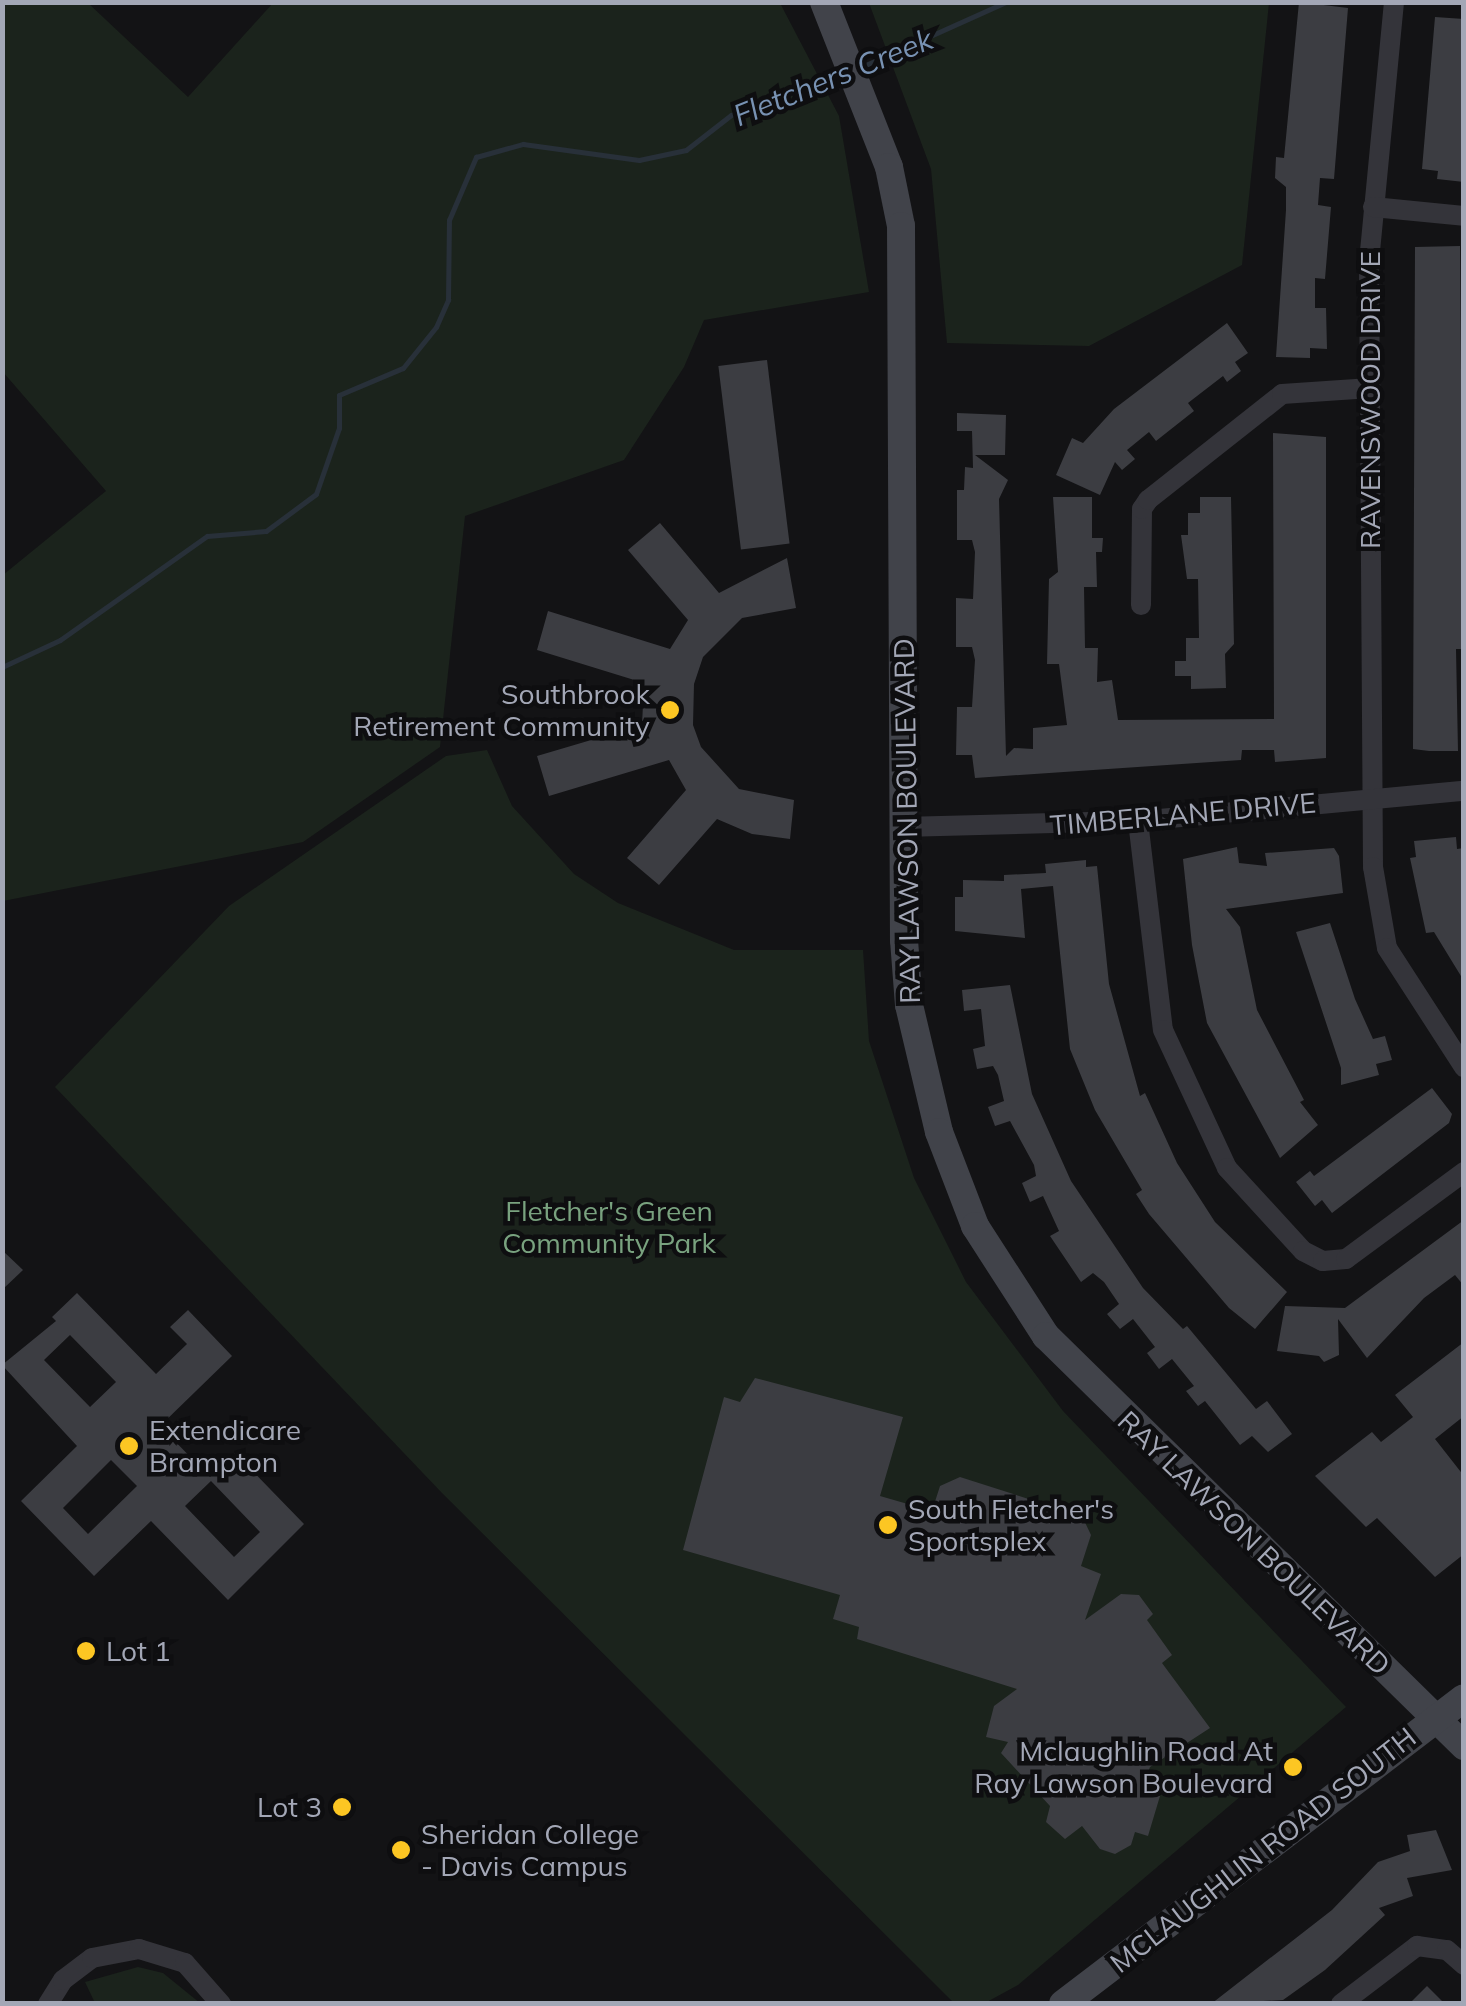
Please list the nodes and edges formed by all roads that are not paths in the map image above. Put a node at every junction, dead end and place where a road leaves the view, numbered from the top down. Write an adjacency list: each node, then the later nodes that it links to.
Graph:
1 (824, 2): 10 (street, RAY LAWSON BOULEVARD)
2 (1394, 2): 3 (street, RAVENSWOOD DRIVE)
3 (1373, 207): 4 (street); 5 (street, RAVENSWOOD DRIVE)
4 (1464, 216)
5 (1371, 388): 6 (street); 8 (street, RAVENSWOOD DRIVE)
6 (1140, 605)
7 (1464, 791): 8 (street, TIMBERLANE DRIVE)
8 (1369, 799): 9 (street, TIMBERLANE DRIVE); 11 (street, RAVENSWOOD DRIVE)
9 (1138, 821): 10 (street, TIMBERLANE DRIVE); 12 (street)
10 (902, 828): 14 (street, RAY LAWSON BOULEVARD)
11 (1464, 1067)
12 (1464, 1172)
13 (1464, 1698): 14 (street, MCLAUGHLIN ROAD SOUTH)
14 (1436, 1718): 15 (street, RAY LAWSON BOULEVARD); 19 (street, MCLAUGHLIN ROAD SOUTH)
15 (1464, 1746)
16 (1464, 1965): 20 (street)
17 (48, 2004): 18 (street)
18 (221, 2004)
19 (1064, 2004)
20 (1341, 2004)

